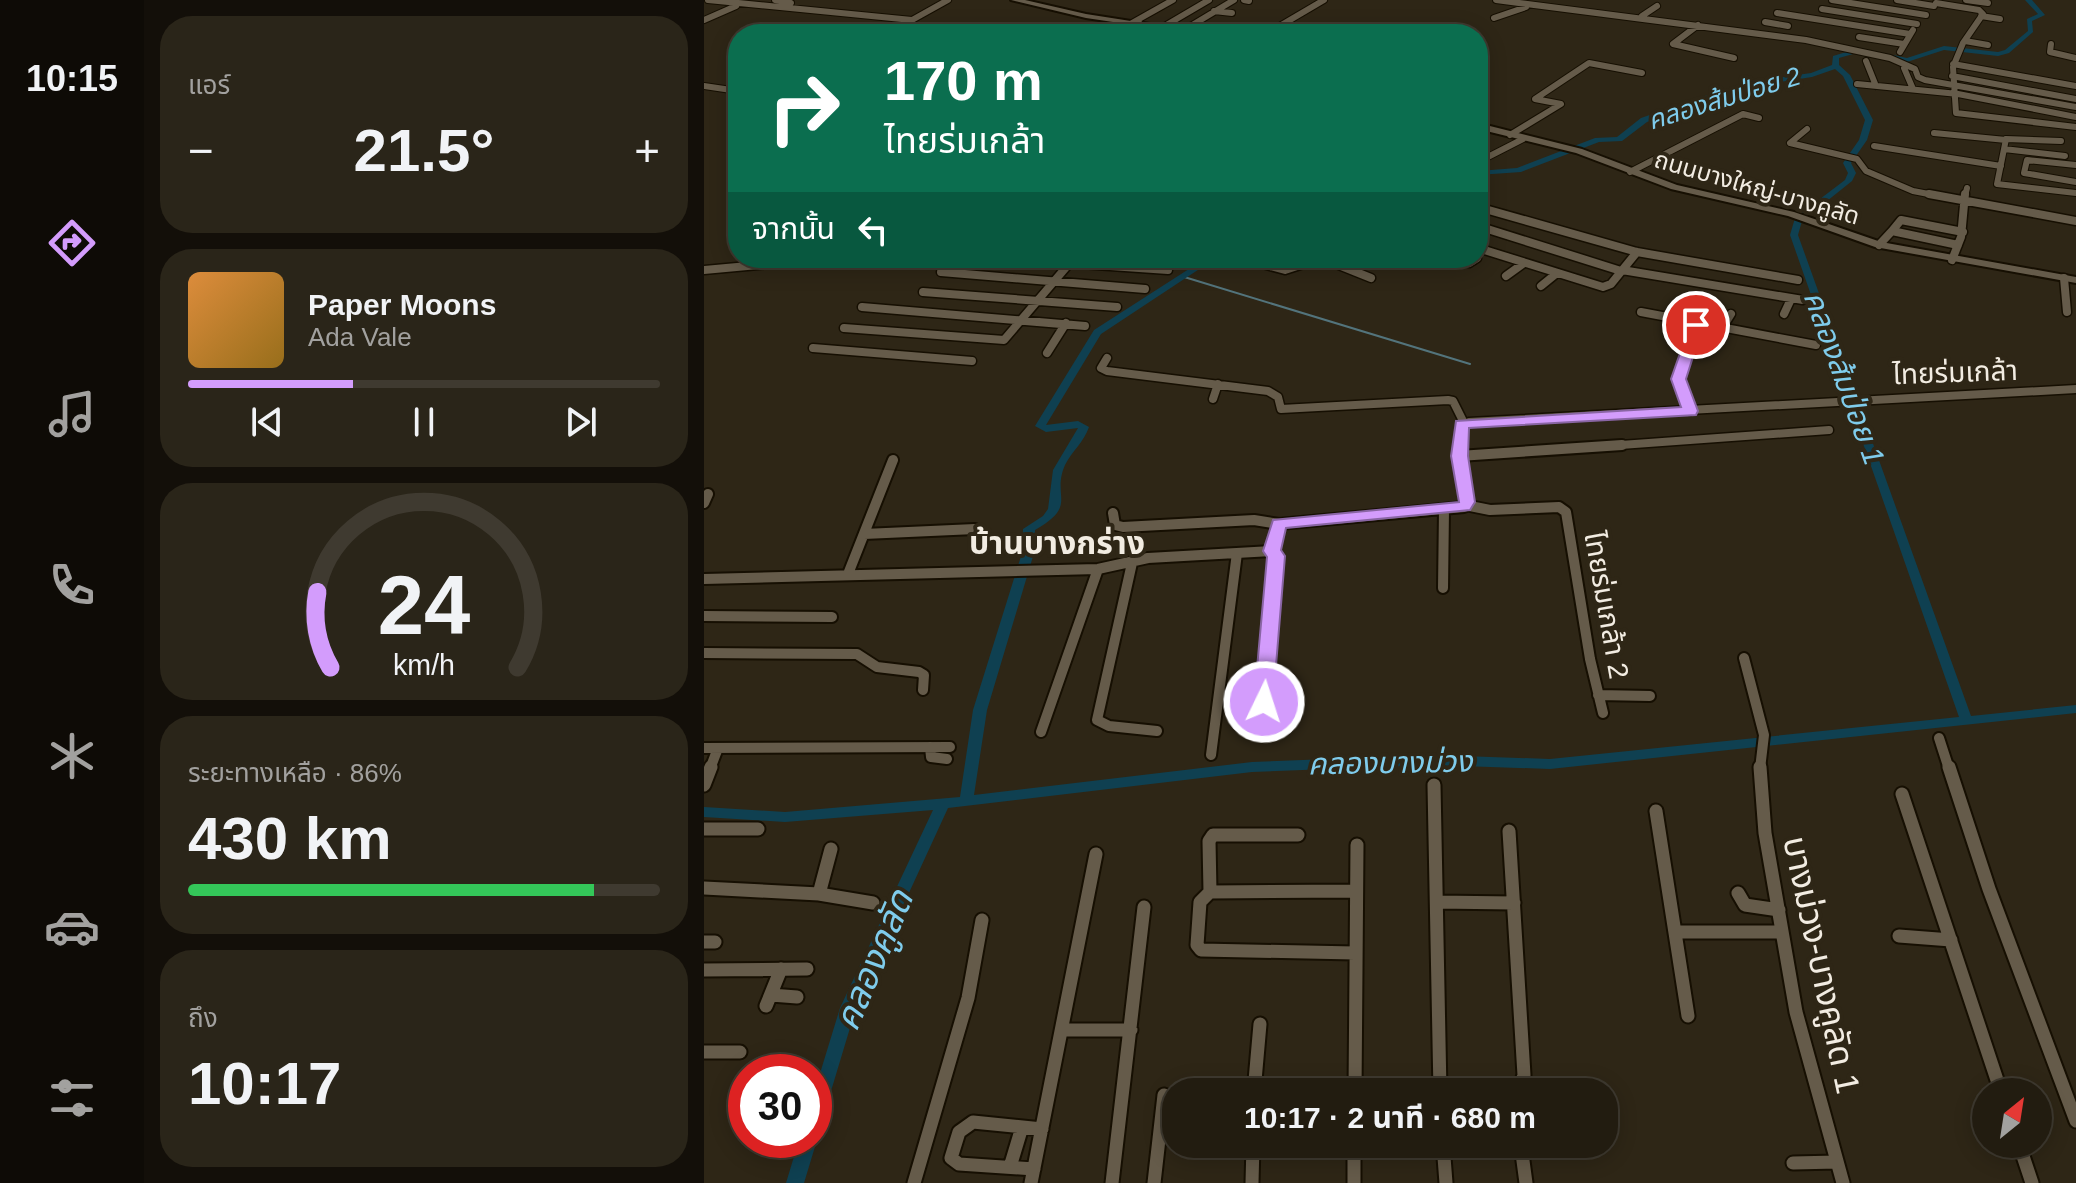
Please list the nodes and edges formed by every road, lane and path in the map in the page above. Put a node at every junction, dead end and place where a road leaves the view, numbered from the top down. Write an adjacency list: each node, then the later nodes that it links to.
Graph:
1 (708, 0): 13 (street)
2 (777, 0): 15 (street); 18 (street)
3 (948, 0): 37 (street)
4 (1015, 0): 40 (street)
5 (1209, 0): 22 (street)
6 (1234, 0): 24 (street)
7 (1324, 0): 43 (street)
8 (1496, 0): 19 (street)
9 (1543, 0): 19 (street)
10 (1832, 0): 29 (street)
11 (1897, 0): 16 (street)
12 (1966, 0): 17 (street)
13 (737, 2): 36 (street); 37 (street)
14 (1173, 2): 22 (street); 40 (street)
15 (791, 3)
16 (1936, 3): 29 (street); 33 (street)
17 (1988, 3)
18 (767, 6)
19 (1527, 6): 31 (street); 34 (street)
20 (1657, 6): 31 (street)
21 (1794, 7): 28 (street)
22 (1199, 8): 24 (street); 30 (street)
23 (1822, 9): 44 (street)
24 (1217, 11): 26 (street); 42 (street)
25 (1156, 12): 30 (street)
26 (1232, 13)
27 (1777, 13): 28 (street)
28 (1786, 14): 32 (street)
29 (1926, 15): 44 (street)
30 (1182, 16): 41 (street)
31 (1642, 16): 45 (street)
32 (1799, 16): 38 (street); 46 (street)
33 (1981, 16): 35 (street); 51 (street)
34 (1494, 18)
35 (2000, 19)
36 (704, 20)
37 (912, 20): 39 (street)
38 (1765, 22)
39 (905, 24)
40 (1136, 24)
41 (1168, 24)
42 (1194, 24)
43 (1283, 24)
44 (1917, 24): 46 (street)
45 (1698, 25): 53 (street); 63 (street)
46 (1910, 34): 48 (street)
47 (1859, 37): 48 (street)
48 (1904, 44): 52 (street)
49 (2051, 44): 54 (street)
50 (1988, 45): 51 (street)
51 (1962, 47): 56 (street)
52 (1900, 52)
53 (1734, 58)
54 (2076, 58)
55 (1866, 61): 65 (street)
56 (1953, 64): 59 (street); 61 (street)
57 (1904, 68): 66 (street)
58 (1642, 73): 78 (street)
59 (1952, 76): 63 (street); 68 (street)
60 (2076, 81): 61 (street)
61 (2051, 82): 68 (street)
62 (1857, 84): 65 (street)
63 (1953, 85): 69 (street); 71 (street)
64 (704, 86): 67 (street)
65 (1876, 86): 66 (street)
66 (1913, 89): 69 (street)
67 (728, 90)
68 (2043, 93): 70 (street)
69 (1958, 94): 72 (street); 74 (street)
70 (2076, 99)
71 (2076, 107)
72 (2076, 117)
73 (1759, 118): 87 (street)
74 (2076, 127)
75 (1488, 129): 78 (street, ถนนบางใหญ่-บางคูลัด)
76 (1807, 129): 91 (street)
77 (1934, 133): 81 (street)
78 (1510, 135): 79 (street, ถนนบางใหญ่-บางคูลัด)
79 (1523, 139): 84 (street); 87 (street, ถนนบางใหญ่-บางคูลัด)
80 (2061, 141): 81 (street)
81 (2005, 144): 83 (street); 86 (street)
82 (1874, 146): 86 (street)
83 (2065, 156)
84 (1488, 157)
85 (2076, 165): 88 (street)
86 (2001, 166): 90 (street)
87 (1630, 172): 100 (street, ถนนบางใหญ่-บางคูลัด)
88 (2076, 182)
89 (1967, 188): 91 (street)
90 (2076, 193)
91 (1963, 200): 93 (street); 97 (street)
92 (1488, 211): 94 (street)
93 (2076, 221)
94 (1535, 222): 98 (street); 99 (street)
95 (1488, 229): 99 (street)
96 (1892, 231): 97 (street); 100 (street); 101 (street)
97 (1963, 232): 101 (street)
98 (1584, 237): 103 (street); 104 (street)
99 (1516, 238): 104 (street); 105 (street)
100 (1879, 245): 106 (street, ถนนบางใหญ่-บางคูลัด)
101 (1958, 245): 106 (street)
102 (1488, 251): 105 (street)
103 (1637, 252): 107 (street); 116 (street)
104 (1562, 253): 116 (street)
105 (1498, 254): 108 (street)
106 (1952, 260): 124 (street, ถนนบางใหญ่-บางคูลัด)
107 (1693, 262): 119 (street); 127 (street)
108 (1524, 263): 118 (street); 120 (street)
109 (728, 268): 114 (street)
110 (998, 268): 121 (street)
111 (1065, 268): 126 (street)
112 (1146, 268): 115 (street)
113 (1346, 268): 122 (street)
114 (704, 270)
115 (1168, 270)
116 (1621, 270): 123 (street); 128 (street)
117 (941, 272): 121 (street)
118 (1557, 273): 128 (street); 129 (street)
119 (1752, 273): 125 (street); 134 (street)
120 (1506, 276)
121 (991, 277): 126 (street); 138 (street)
122 (1371, 278)
123 (1662, 278): 127 (street); 132 (street)
124 (2070, 279): 151 (street)
125 (1798, 280)
126 (1054, 281): 131 (street); 142 (street)
127 (1682, 281): 130 (street)
128 (1595, 285): 136 (street)
129 (1541, 286)
130 (1706, 286): 134 (street); 139 (street)
131 (1145, 289)
132 (1655, 290)
133 (923, 292): 135 (street)
134 (1745, 292): 140 (street); 144 (street)
135 (933, 293): 138 (street); 149 (street)
136 (1585, 295)
137 (886, 296): 147 (street)
138 (977, 296): 142 (street)
139 (1699, 298)
140 (1791, 299): 141 (street); 153 (street)
141 (1803, 300)
142 (1040, 301): 143 (street); 154 (street)
143 (1082, 304): 146 (street); 155 (street)
144 (1741, 305)
145 (862, 307): 147 (street)
146 (1117, 307)
147 (875, 308): 148 (street)
148 (904, 311): 149 (street); 160 (street)
149 (917, 312): 154 (street)
150 (1641, 312): 156 (street)
151 (2067, 312)
152 (1731, 314): 159 (street)
153 (1784, 314)
154 (1024, 320): 155 (street); 161 (street)
155 (1067, 324): 157 (street); 165 (street)
156 (1696, 325): 159 (street); 172 (street)
157 (1085, 326)
158 (844, 328): 160 (street)
159 (1721, 330): 162 (street)
160 (886, 332): 161 (street); 164 (street)
161 (941, 336): 166 (street)
162 (1816, 345)
163 (813, 348): 164 (street)
164 (866, 352): 166 (street)
165 (1047, 353)
166 (925, 357): 168 (street)
167 (1107, 358): 169 (street)
168 (972, 361)
169 (1218, 384): 171 (street); 173 (street)
170 (2076, 389): 172 (street, ไทยร่มเกล้า)
171 (1213, 399)
172 (1690, 411): 173 (street, ไทยร่มเกล้า)
173 (1464, 423): 175 (street)
174 (1829, 430): 175 (street)
175 (1459, 456): 177 (street)
176 (893, 460): 182 (street)
177 (1465, 505): 178 (street); 195 (street, ไทยร่มเกล้า 2)
178 (1444, 510): 180 (street); 189 (street)
179 (1113, 513): 180 (street)
180 (1279, 524): 183 (street)
181 (975, 529): 182 (street)
182 (864, 534): 187 (street)
183 (1272, 551): 184 (street); 197 (street)
184 (1237, 553): 185 (street); 205 (street)
185 (1132, 563): 186 (street); 199 (street)
186 (1098, 569): 187 (street); 200 (street)
187 (848, 574): 188 (street)
188 (704, 579)
189 (1443, 588)
190 (704, 616): 191 (street)
191 (832, 617)
192 (704, 653): 194 (street)
193 (1744, 658): 226 (street, บางม่วง-บางคูลัด 1)
194 (923, 690)
195 (1598, 695): 196 (street); 198 (street, ไทยร่มเกล้า 2)
196 (1650, 696)
197 (1264, 710)
198 (1603, 713)
199 (1157, 731)
200 (1041, 732)
201 (1939, 738): 249 (street)
202 (704, 748): 203 (street)
203 (718, 748): 204 (street); 206 (street)
204 (948, 753)
205 (1211, 755)
206 (704, 785)
207 (1434, 785): 222 (street)
208 (1902, 794): 231 (street)
209 (1656, 811): 228 (street)
210 (704, 829): 211 (street)
211 (758, 829)
212 (1509, 831): 224 (street)
213 (1298, 835): 219 (street)
214 (1357, 845): 218 (street)
215 (831, 849): 221 (street)
216 (1096, 854): 239 (street)
217 (704, 888): 221 (street)
218 (1354, 891): 219 (street); 232 (street)
219 (1210, 892): 232 (street)
220 (1738, 893): 226 (street)
221 (819, 894): 223 (street)
222 (1437, 902): 224 (street); 245 (street)
223 (873, 903)
224 (1514, 903): 246 (street)
225 (1144, 907): 240 (street)
226 (1779, 910): 229 (street, บางม่วง-บางคูลัด 1)
227 (982, 920): 261 (street)
228 (1675, 932): 229 (street); 237 (street)
229 (1782, 932): 257 (street, บางม่วง-บางคูลัด 1)
230 (1899, 936): 231 (street)
231 (1951, 940): 247 (street)
232 (1355, 953): 244 (street)
233 (781, 969): 234 (street); 235 (street); 236 (street)
234 (807, 969)
235 (704, 970)
236 (797, 997)
237 (1688, 1016)
238 (1260, 1024): 243 (street)
239 (1063, 1030): 240 (street); 251 (street)
240 (1131, 1030): 262 (street)
241 (704, 1052): 242 (street)
242 (740, 1052)
243 (1255, 1078)
244 (1355, 1078)
245 (1440, 1078)
246 (1523, 1078)
247 (1996, 1078)
248 (1162, 1113): 263 (street)
249 (2076, 1121)
250 (1022, 1127): 251 (street); 259 (street); 259 (street)
251 (1042, 1129): 260 (street)
252 (1253, 1158): 264 (street)
253 (1354, 1158): 265 (street)
254 (1444, 1158): 266 (street)
255 (1523, 1158): 267 (street)
256 (2024, 1158): 269 (street)
257 (1837, 1162): 258 (street); 268 (street, บางม่วง-บางคูลัด 1)
258 (1793, 1163)
259 (1010, 1167): 260 (street)
260 (1033, 1176)
261 (914, 1183)
262 (1112, 1183)
263 (1154, 1183)
264 (1252, 1183)
265 (1354, 1183)
266 (1446, 1183)
267 (1526, 1183)
268 (1843, 1183)
269 (2032, 1183)

